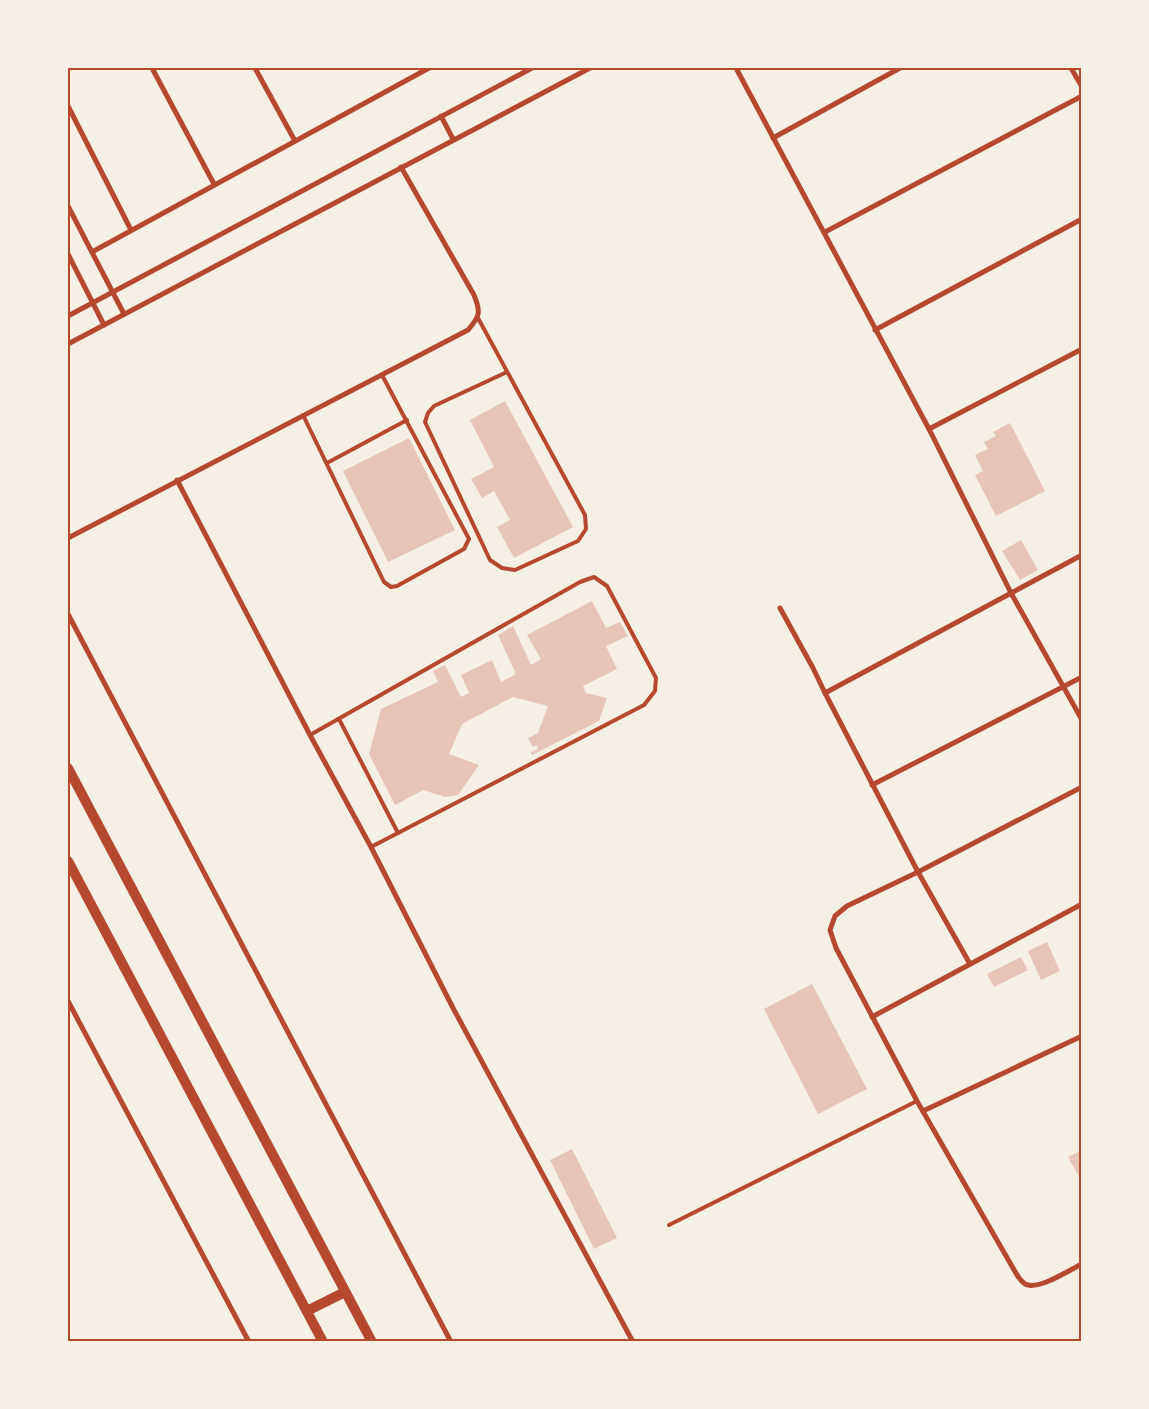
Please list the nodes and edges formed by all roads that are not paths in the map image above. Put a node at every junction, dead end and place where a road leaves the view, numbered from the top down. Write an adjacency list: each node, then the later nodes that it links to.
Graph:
1 (152, 68): 17 (street)
2 (255, 68): 15 (street)
3 (429, 68): 15 (street)
4 (532, 68): 12 (street)
5 (590, 68): 14 (street)
6 (736, 68): 13 (street)
7 (900, 68): 13 (street)
8 (1071, 68): 9 (street)
9 (1082, 86)
10 (1082, 96): 21 (street)
11 (68, 106): 20 (street)
12 (441, 116): 14 (street); 24 (street)
13 (773, 138): 21 (street)
14 (453, 140): 16 (street)
15 (295, 141): 17 (street)
16 (401, 167): 26 (street); 28 (street)
17 (214, 184): 20 (street)
18 (68, 206): 22 (street)
19 (1082, 219): 30 (street)
20 (132, 230): 22 (street)
21 (825, 232): 30 (street)
22 (92, 252): 24 (street)
23 (68, 254): 25 (street)
24 (113, 292): 25 (street); 26 (street)
25 (93, 302): 27 (street); 29 (street)
26 (124, 314): 29 (street)
27 (68, 316)
28 (478, 318): 33 (lane); 34 (street)
29 (104, 324): 31 (street)
30 (875, 330): 37 (street)
31 (68, 344)
32 (1082, 349): 37 (street)
33 (507, 372): 33 (lane)
34 (382, 374): 35 (street); 36 (lane)
35 (303, 415): 38 (lane); 39 (street)
36 (406, 420): 38 (lane); 38 (lane)
37 (929, 429): 42 (street)
38 (327, 463)
39 (177, 480): 40 (street); 50 (street)
40 (68, 538)
41 (1082, 555): 42 (street)
42 (1011, 593): 46 (street); 47 (street)
43 (780, 608): 47 (street)
44 (68, 614): 72 (street)
45 (1082, 677): 46 (street)
46 (1063, 687): 49 (street); 52 (street)
47 (825, 694): 52 (street)
48 (339, 719): 50 (lane); 54 (lane); 54 (lane)
49 (1082, 720)
50 (310, 735): 55 (street)
51 (68, 768): 67 (main road)
52 (872, 785): 57 (street)
53 (1082, 787): 57 (street)
54 (398, 833): 55 (lane)
55 (370, 847): 73 (street)
56 (68, 861): 68 (main road)
57 (918, 872): 59 (street); 61 (street)
58 (1082, 904): 59 (street)
59 (970, 964): 61 (street)
60 (68, 1001): 69 (street)
61 (872, 1017): 63 (street)
62 (1082, 1036): 64 (street)
63 (917, 1101): 64 (street); 65 (lane)
64 (923, 1111): 66 (street)
65 (669, 1225)
66 (1082, 1264)
67 (345, 1292): 68 (main road); 71 (main road)
68 (307, 1311): 70 (main road)
69 (249, 1342)
70 (323, 1342)
71 (372, 1342)
72 (451, 1342)
73 (633, 1342)

